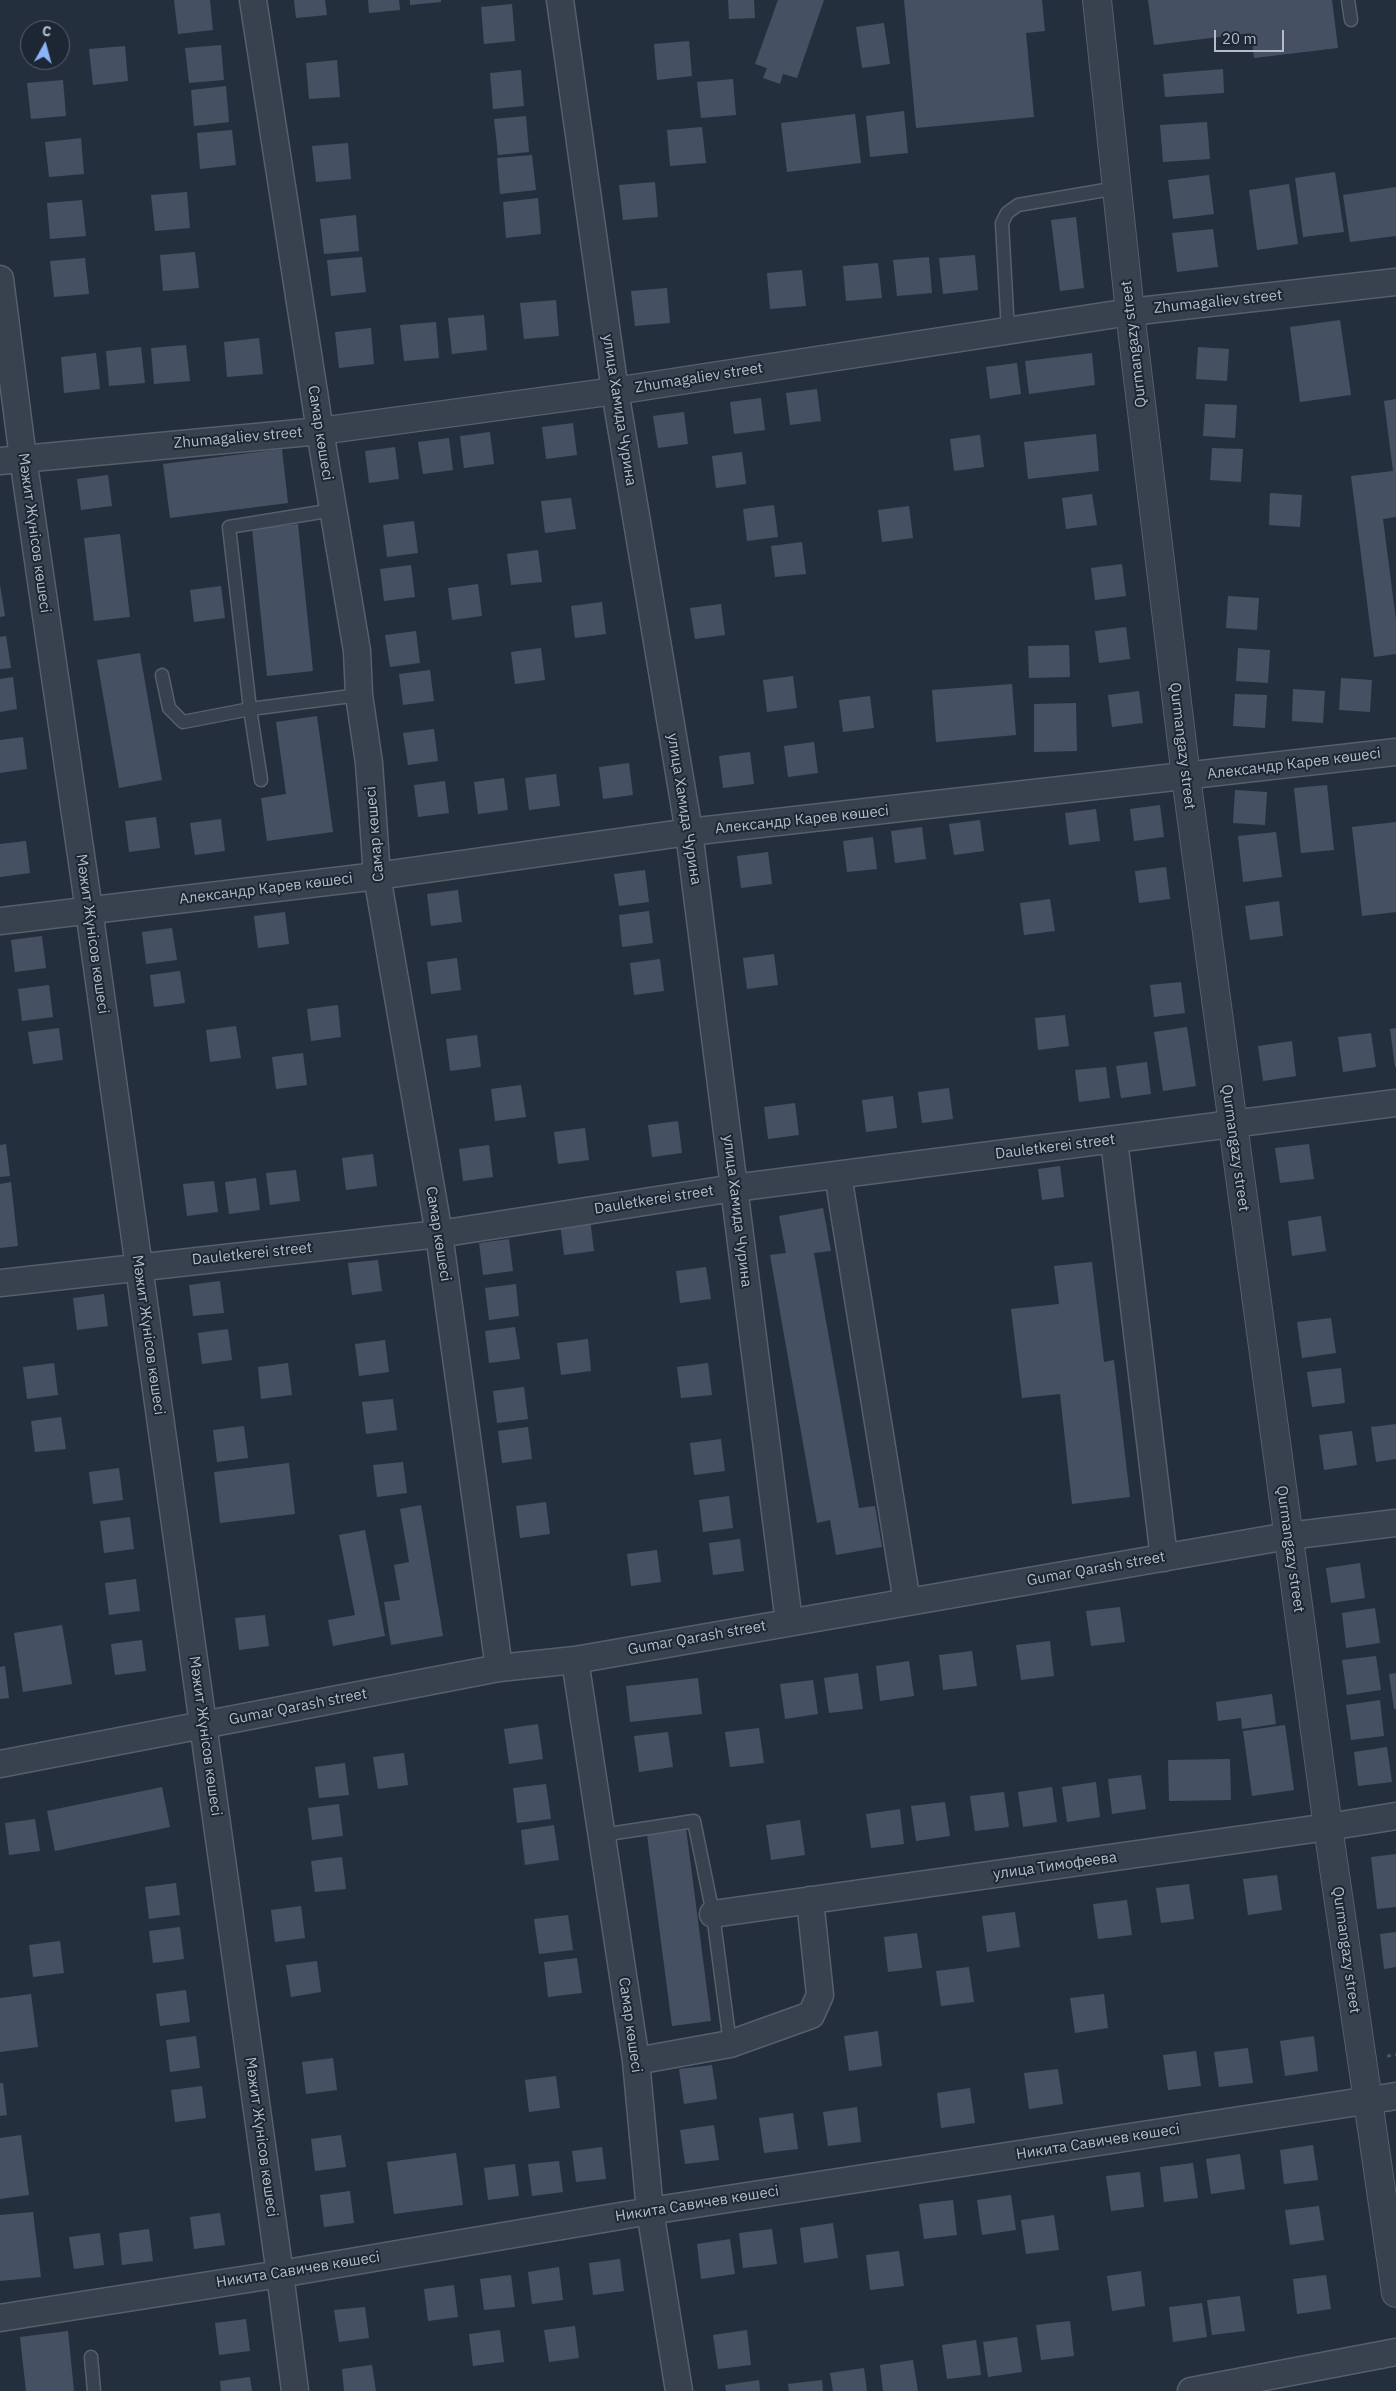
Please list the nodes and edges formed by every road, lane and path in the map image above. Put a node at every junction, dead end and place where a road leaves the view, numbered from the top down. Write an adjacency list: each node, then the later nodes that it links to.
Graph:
1 (253, 0): 12 (street, Самар көшесі)
2 (560, 0): 11 (street, улица Хамида Чурина)
3 (1097, 0): 6 (street, Qurmangazy street)
4 (1348, 0): 5 (lane)
5 (1351, 20)
6 (1117, 188): 9 (street, Qurmangazy street); 10 (lane)
7 (0, 279): 13 (street, Мәжит Жүнісов көшесі)
8 (1396, 282): 9 (street, Zhumagaliev street)
9 (1130, 312): 10 (street, Zhumagaliev street); 19 (street, Qurmangazy street)
10 (1008, 331): 11 (street, Zhumagaliev street)
11 (615, 391): 12 (street, Zhumagaliev street); 21 (street, улица Хамида Чурина)
12 (320, 430): 13 (street, Zhumagaliev street); 14 (street, Самар көшесі)
13 (11, 459): 23 (street, Мәжит Жүнісов көшесі)
14 (333, 510): 16 (street, Самар көшесі); 17 (lane)
15 (162, 675): 17 (lane)
16 (359, 695): 17 (lane); 22 (street, Самар көшесі)
17 (250, 709): 20 (lane)
18 (1396, 752): 19 (street, Александр Карев көшесі)
19 (1186, 776): 21 (street, Александр Карев көшесі); 26 (street, Qurmangazy street)
20 (261, 780)
21 (689, 832): 22 (street, Александр Карев көшесі); 29 (street, улица Хамида Чурина)
22 (377, 876): 23 (street, Александр Карев көшесі); 30 (street, Самар көшесі)
23 (89, 910): 24 (street, Александр Карев көшесі); 31 (street, Мәжит Жүнісов көшесі)
24 (0, 921)
25 (1396, 1103): 26 (street, Dauletkerei street)
26 (1231, 1125): 27 (street, Dauletkerei street); 34 (street, Qurmangazy street)
27 (1114, 1140): 28 (street, Dauletkerei street); 35 (street)
28 (838, 1175): 29 (street, Dauletkerei street); 36 (street)
29 (734, 1188): 30 (street, Dauletkerei street); 37 (street, улица Хамида Чурина)
30 (439, 1234): 31 (street, Dauletkerei street); 39 (street, Самар көшесі)
31 (138, 1266): 32 (street, Dauletkerei street); 40 (street, Мәжит Жүнісов көшесі)
32 (0, 1283)
33 (1396, 1523): 34 (street, Gumar Qarash street)
34 (1288, 1536): 35 (street, Gumar Qarash street); 43 (street, Qurmangazy street)
35 (1164, 1558): 36 (street, Gumar Qarash street)
36 (907, 1602): 37 (street, Gumar Qarash street)
37 (789, 1622): 38 (street, Gumar Qarash street)
38 (575, 1660): 39 (street, Gumar Qarash street); 44 (street, Самар көшесі)
39 (499, 1668): 40 (street, Gumar Qarash street)
40 (204, 1725): 41 (street, Gumar Qarash street); 52 (street, Мәжит Жүнісов көшесі)
41 (0, 1764)
42 (1396, 1816): 43 (street, улица Тимофеева)
43 (1328, 1828): 45 (street, улица Тимофеева); 50 (street, Qurmangazy street)
44 (602, 1835): 46 (lane); 48 (street, Самар көшесі)
45 (810, 1900): 46 (street, улица Тимофеева); 47 (street)
46 (713, 1914): 47 (lane)
47 (730, 2044): 48 (street)
48 (636, 2061): 51 (street, Самар көшесі)
49 (1396, 2096): 50 (street, Никита Савичев көшесі)
50 (1368, 2100): 51 (street, Никита Савичев көшесі); 53 (street, Qurmangazy street)
51 (650, 2211): 52 (street, Никита Савичев көшесі); 59 (street, Самар көшесі)
52 (280, 2274): 54 (street, Никита Савичев көшесі); 58 (street, Мәжит Жүнісов көшесі)
53 (1396, 2293)
54 (0, 2318)
55 (1396, 2352): 60 (street)
56 (90, 2358): 57 (lane)
57 (94, 2391)
58 (295, 2391)
59 (679, 2391)
60 (1191, 2391)

